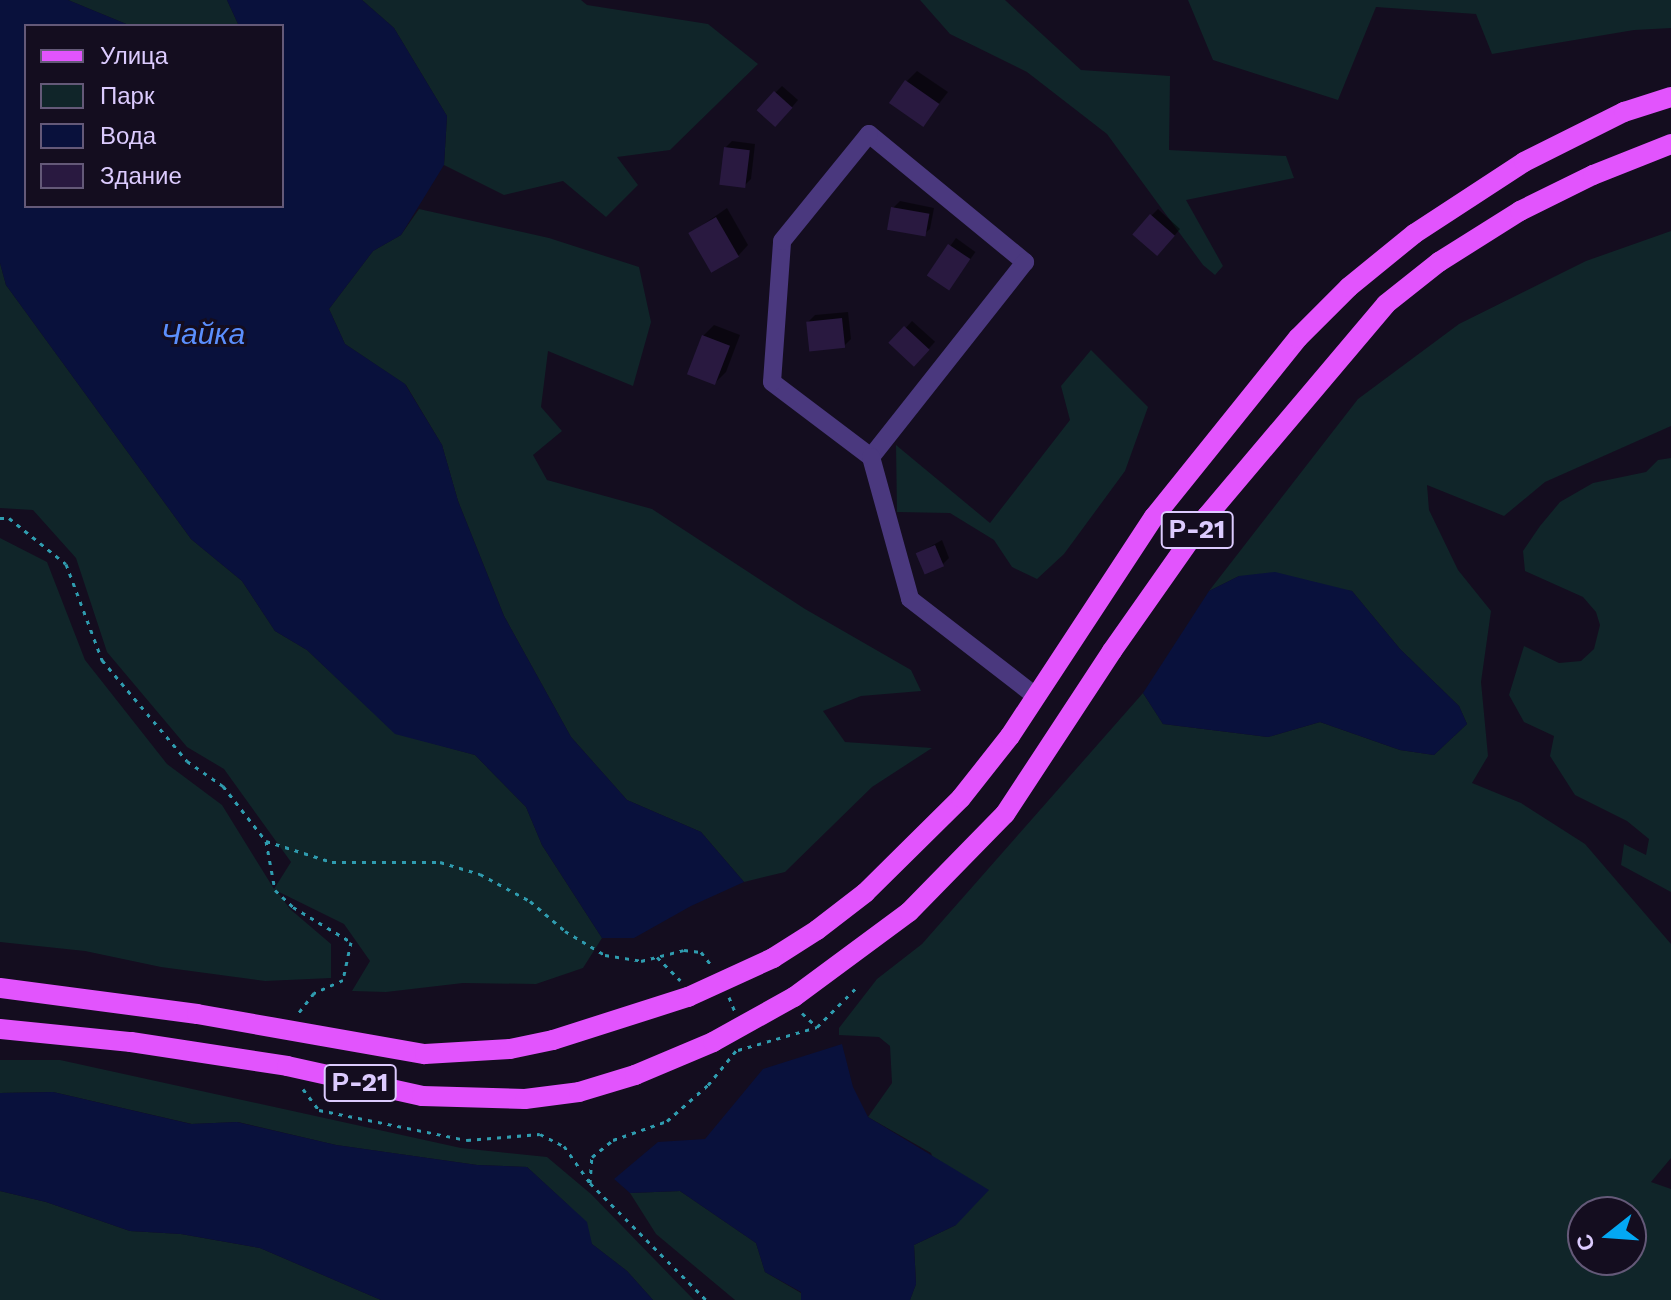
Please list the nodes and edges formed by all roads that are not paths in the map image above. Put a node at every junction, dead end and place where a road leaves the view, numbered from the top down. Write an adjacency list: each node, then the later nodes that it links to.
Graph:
1 (1671, 97): 4 (main road, Р-21)
2 (1671, 144): 6 (main road, Р-21, bridge)
3 (871, 457): 3 (street); 4 (street)
4 (1034, 695): 5 (main road, Р-21, bridge)
5 (0, 988)
6 (0, 1029)

